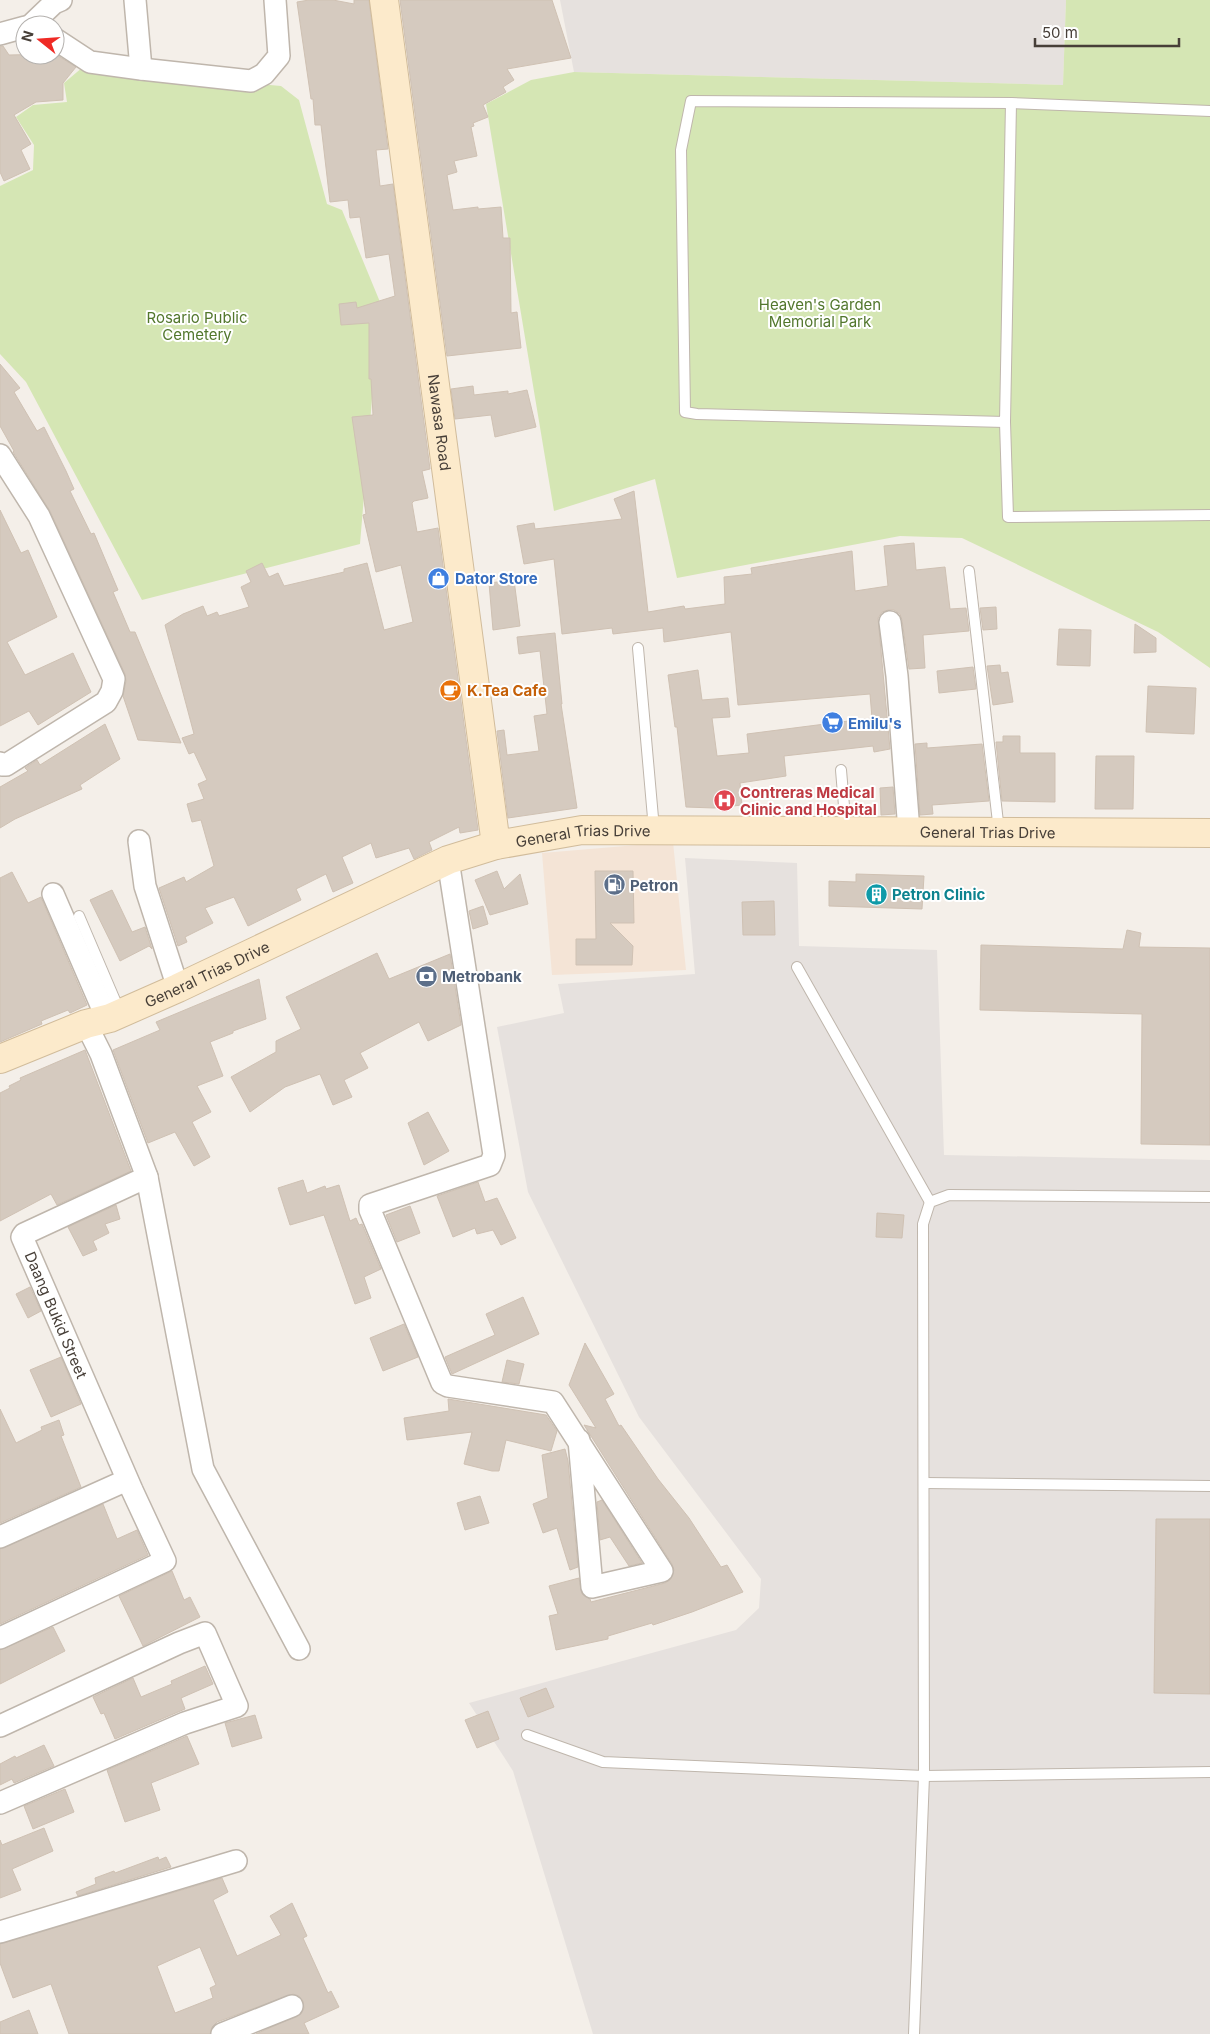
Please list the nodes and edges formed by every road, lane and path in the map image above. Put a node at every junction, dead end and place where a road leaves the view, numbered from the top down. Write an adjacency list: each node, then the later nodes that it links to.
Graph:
1 (61, 0): 5 (street)
2 (136, 0): 9 (street)
3 (275, 0): 9 (street)
4 (384, 0): 26 (main road, Nawasa Road)
5 (41, 15)
6 (15, 30): 7 (street)
7 (0, 34)
8 (65, 45): 9 (street)
9 (141, 69)
10 (1011, 103): 11 (lane); 12 (lane); 12 (lane)
11 (1210, 111)
12 (1004, 422): 14 (lane)
13 (0, 455): 18 (street)
14 (1210, 515)
15 (969, 571): 23 (lane)
16 (890, 622): 22 (street)
17 (638, 648): 20 (lane)
18 (0, 762)
19 (841, 770): 21 (lane)
20 (655, 830): 21 (main road, General Trias Drive); 26 (main road, General Trias Drive)
21 (846, 831): 22 (main road, General Trias Drive)
22 (909, 831): 23 (main road, General Trias Drive)
23 (999, 832): 24 (main road, General Trias Drive)
24 (1210, 833)
25 (139, 841): 31 (street)
26 (496, 845): 27 (main road, General Trias Drive)
27 (448, 860): 31 (main road, General Trias Drive); 37 (street)
28 (53, 894): 32 (street)
29 (79, 916): 32 (lane)
30 (797, 967): 36 (lane)
31 (178, 988): 32 (main road, General Trias Drive)
32 (106, 1018): 33 (main road, General Trias Drive); 34 (street)
33 (0, 1059)
34 (147, 1177): 38 (street, Daang Bukid Street); 43 (street)
35 (1210, 1197): 36 (lane)
36 (930, 1202): 39 (lane)
37 (579, 1440): 37 (street)
38 (127, 1480): 41 (street); 42 (street, Daang Bukid Street)
39 (924, 1483): 40 (lane); 47 (lane)
40 (1210, 1486)
41 (0, 1537)
42 (0, 1638)
43 (299, 1649)
44 (0, 1726): 48 (street)
45 (527, 1735): 47 (lane)
46 (1210, 1772): 47 (lane)
47 (924, 1776): 53 (lane)
48 (0, 1804)
49 (236, 1861): 50 (street)
50 (0, 1932)
51 (292, 2006): 52 (street)
52 (222, 2034)
53 (914, 2034)

